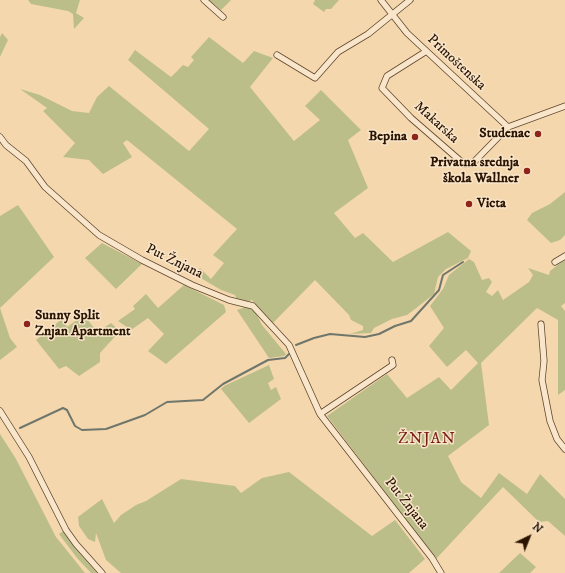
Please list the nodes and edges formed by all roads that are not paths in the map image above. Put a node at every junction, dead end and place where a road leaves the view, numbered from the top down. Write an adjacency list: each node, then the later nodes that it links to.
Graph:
1 (204, 0): 5 (street)
2 (381, 0): 4 (street, Primoštenska)
3 (410, 0): 4 (street)
4 (391, 14): 6 (street, Primoštenska); 7 (street)
5 (223, 16)
6 (426, 52): 9 (street, Primoštenska); 9 (street, Makarska)
7 (277, 55)
8 (565, 106): 9 (street)
9 (508, 127)
10 (0, 137): 16 (street, Put Žnjana)
11 (565, 256): 12 (street)
12 (555, 262)
13 (541, 324): 17 (street)
14 (392, 360): 16 (street)
15 (0, 412): 18 (street)
16 (320, 414): 19 (street, Put Žnjana)
17 (565, 449)
18 (102, 573)
19 (441, 573)

